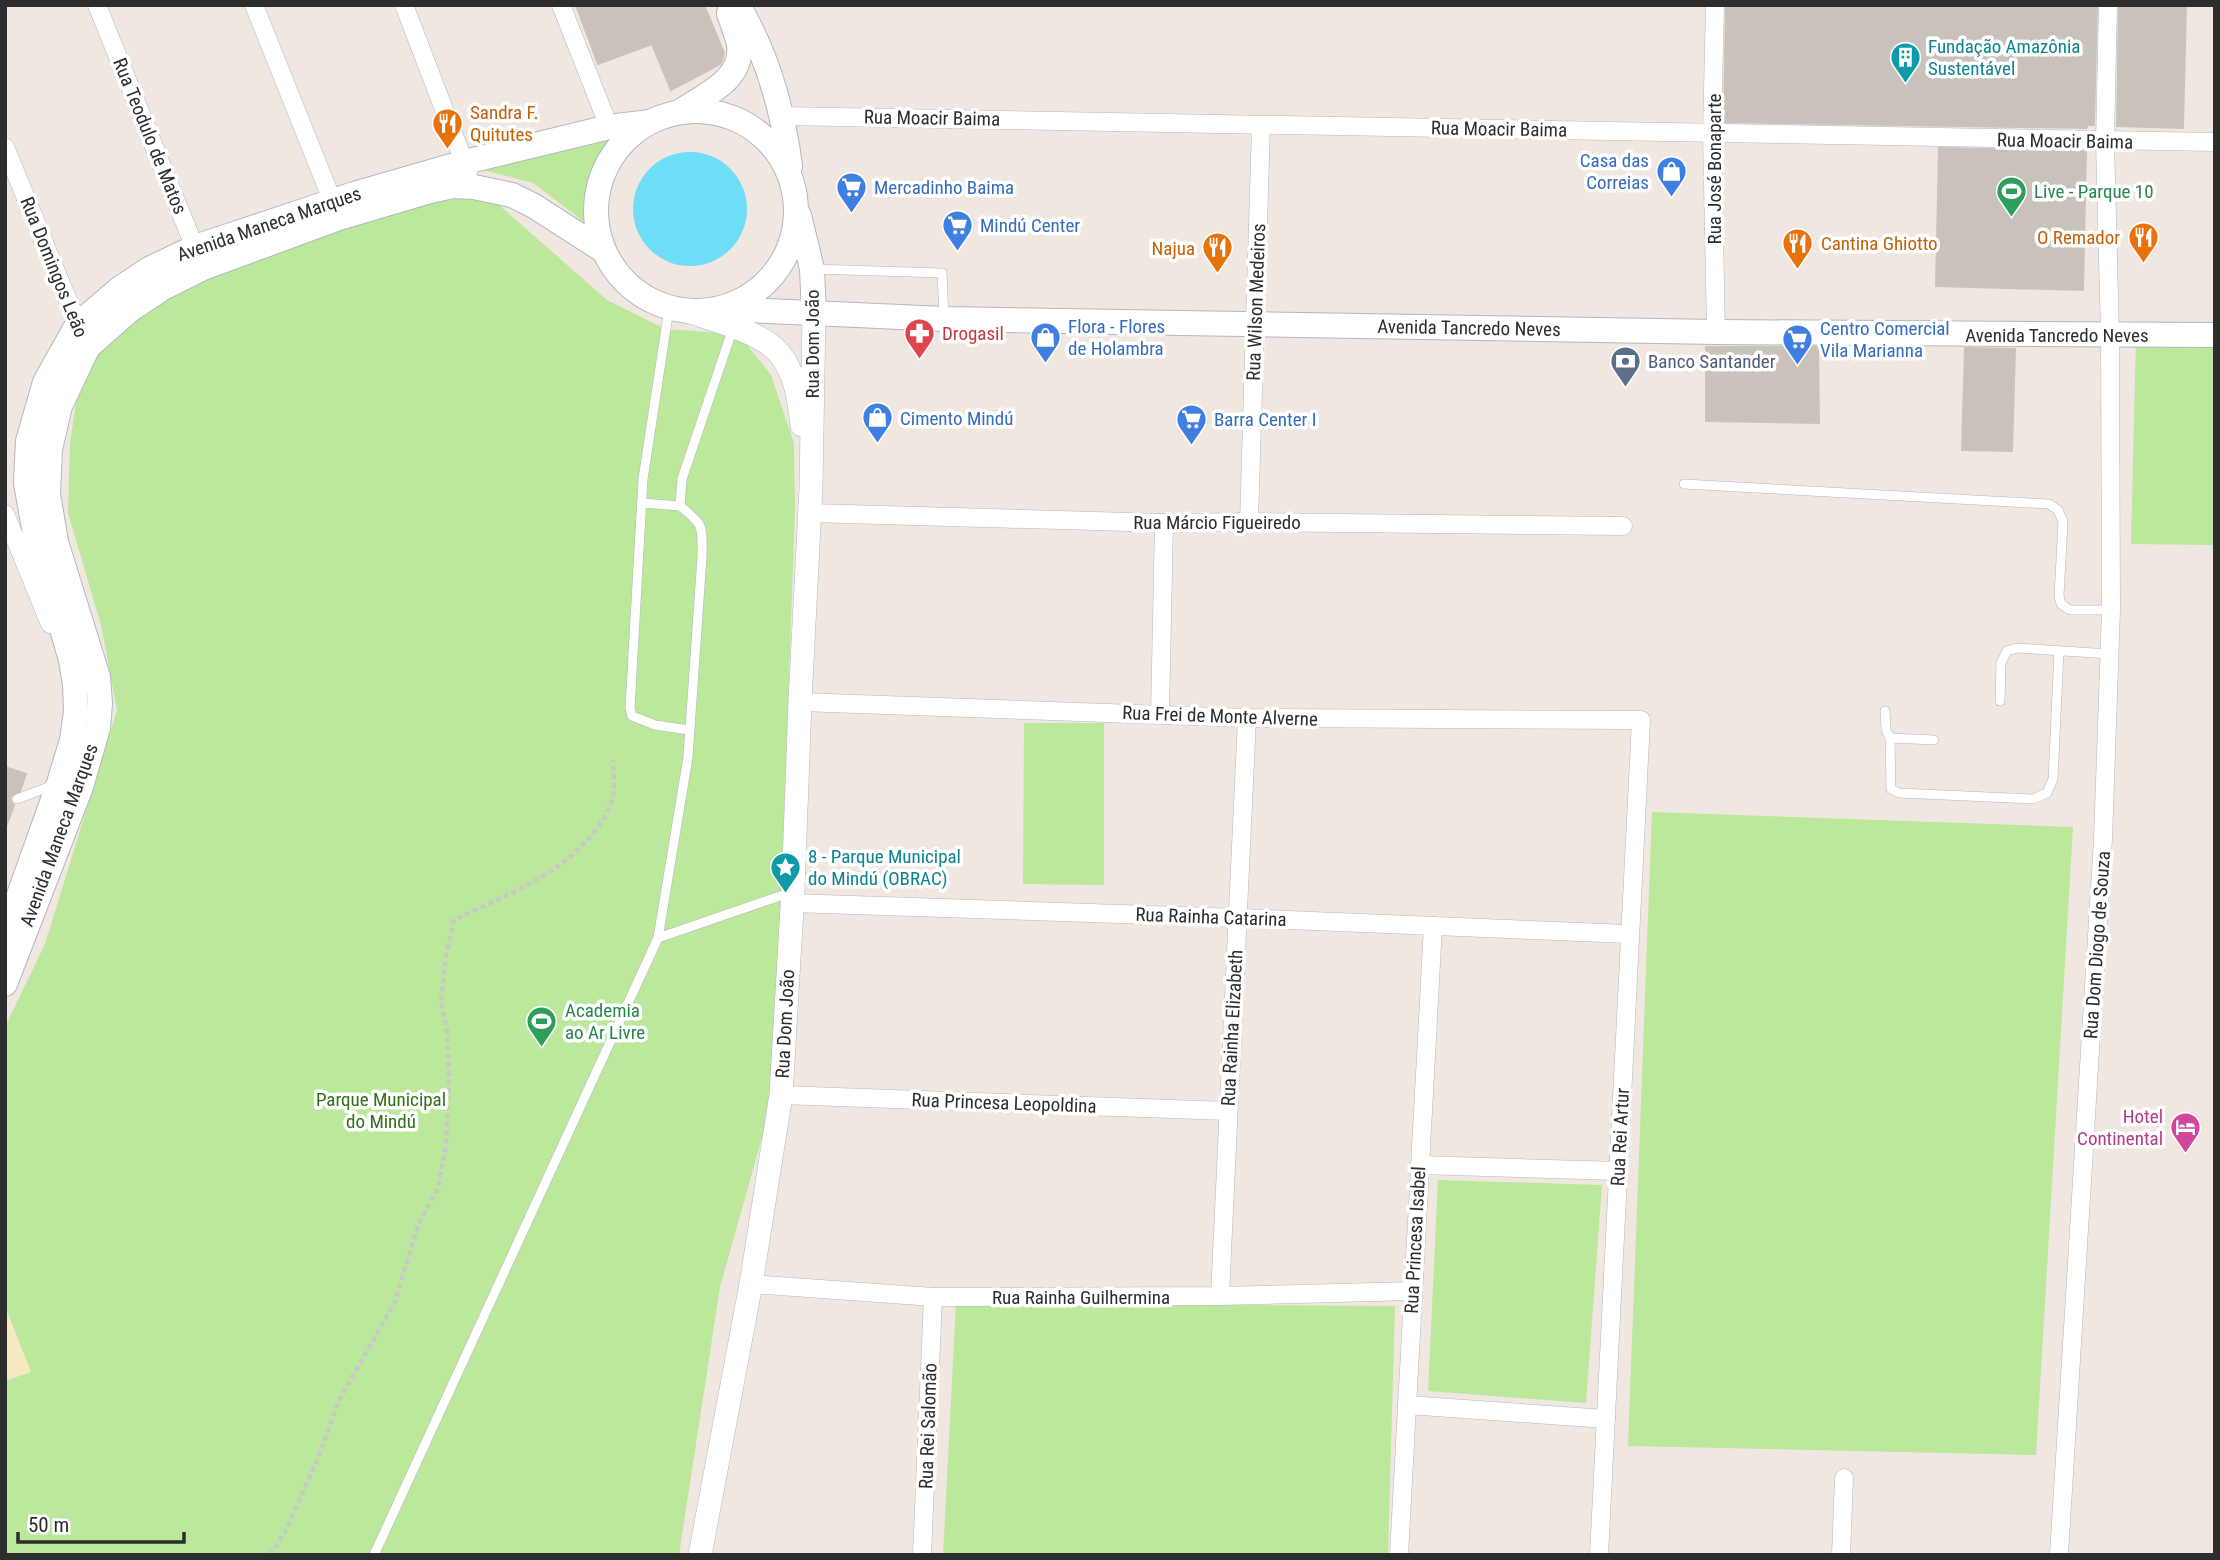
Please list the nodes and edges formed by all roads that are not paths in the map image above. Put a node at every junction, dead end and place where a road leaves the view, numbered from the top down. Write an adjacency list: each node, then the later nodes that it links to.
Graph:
1 (97, 5): 23 (street, Rua Teodulo de Matos)
2 (254, 5): 21 (street)
3 (404, 5): 18 (street)
4 (561, 5): 13 (street)
5 (727, 5): 9 (main road)
6 (738, 5): 10 (main road)
7 (1715, 5): 14 (street, Rua José Bonaparte)
8 (2108, 5): 15 (street, Rua Dom Diogo de Souza)
9 (680, 112): 11 (main road); 20 (main road)
10 (782, 116): 12 (street, Rua Moacir Baima); 20 (main road)
11 (650, 122): 13 (main road, Avenida Maneca Marques); 22 (main road)
12 (1261, 125): 14 (street, Rua Moacir Baima); 29 (street, Rua Wilson Medeiros)
13 (609, 127): 18 (main road, Avenida Maneca Marques)
14 (1712, 134): 15 (street, Rua Moacir Baima); 31 (street, Rua José Bonaparte)
15 (2105, 142): 16 (street, Rua Moacir Baima); 32 (street, Rua Dom Diogo de Souza)
16 (2215, 142)
17 (5, 148): 30 (street, Rua Domingos Leão)
18 (465, 162): 19 (street); 21 (main road, Avenida Maneca Marques)
19 (474, 187): 21 (main road, Avenida Maneca Marques); 22 (main road, Avenida Maneca Marques)
20 (794, 192): 24 (main road, Rua Dom João); 27 (main road)
21 (336, 209): 23 (main road, Avenida Maneca Marques)
22 (604, 251): 25 (main road)
23 (199, 257): 30 (main road, Avenida Maneca Marques); 34 (main road, Avenida Maneca Marques)
24 (811, 269): 26 (main road, Rua Dom João); 28 (lane)
25 (680, 310): 27 (main road); 37 (lane)
26 (814, 314): 27 (main road, Avenida Tancredo Neves); 28 (main road, Avenida Tancredo Neves); 36 (street, Rua Dom João)
27 (729, 318): 36 (street, Rua Dom João); 38 (lane)
28 (944, 319): 29 (main road, Avenida Tancredo Neves)
29 (1256, 324): 31 (main road, Avenida Tancredo Neves); 41 (street, Rua Wilson Medeiros)
30 (77, 325): 34 (street, Rua Domingos Leão); 47 (main road, Avenida Maneca Marques)
31 (1716, 332): 32 (main road, Avenida Tancredo Neves)
32 (2110, 335): 33 (main road, Avenida Tancredo Neves); 44 (street, Rua Dom Diogo de Souza)
33 (2215, 335)
34 (88, 347): 49 (main road, Avenida Maneca Marques)
35 (1684, 484): 44 (lane)
36 (811, 486): 39 (street, Rua Dom João)
37 (642, 503): 38 (lane); 55 (lane)
38 (680, 506): 55 (lane)
39 (810, 513): 42 (street, Rua Márcio Figueiredo); 50 (street, Rua Dom João)
40 (5, 514): 47 (street)
41 (1249, 522): 42 (street, Rua Márcio Figueiredo); 43 (street, Rua Márcio Figueiredo)
42 (1164, 523): 52 (street)
43 (1623, 526)
44 (2112, 610): 46 (street, Rua Dom Diogo de Souza)
45 (2059, 650): 46 (lane); 48 (lane); 56 (lane)
46 (2110, 654): 84 (street, Rua Dom Diogo de Souza)
47 (75, 684): 49 (street); 58 (main road, Avenida Maneca Marques)
48 (2000, 701)
49 (100, 702): 64 (main road, Avenida Maneca Marques)
50 (800, 702): 52 (street, Rua Frei de Monte Alverne); 60 (street, Rua Dom João)
51 (1885, 711): 56 (lane)
52 (1160, 714): 53 (street, Rua Frei de Monte Alverne)
53 (1247, 718): 54 (street, Rua Frei de Monte Alverne); 61 (street, Rua Rainha Elizabeth)
54 (1641, 720): 63 (street, Rua Rei Artur)
55 (689, 730): 65 (lane)
56 (1890, 738): 57 (lane)
57 (1934, 740)
58 (59, 783): 59 (lane); 64 (main road, Avenida Maneca Marques)
59 (17, 799)
60 (793, 897): 61 (street, Rua Rainha Catarina); 65 (lane); 67 (street, Rua Dom João)
61 (1239, 918): 62 (street, Rua Rainha Catarina); 68 (street, Rua Rainha Elizabeth)
62 (1433, 926): 63 (street, Rua Rainha Catarina); 69 (street, Rua Princesa Isabel)
63 (1629, 934): 70 (street, Rua Rei Artur)
64 (9, 935): 66 (main road, Avenida Maneca Marques)
65 (657, 938): 78 (lane)
66 (5, 984)
67 (781, 1096): 68 (street, Rua Princesa Leopoldina); 71 (street, Rua Dom João)
68 (1228, 1111): 73 (street, Rua Rainha Elizabeth)
69 (1420, 1166): 70 (street); 72 (street, Rua Princesa Isabel)
70 (1618, 1171): 76 (street, Rua Rei Artur)
71 (751, 1284): 74 (street, Rua Rainha Guilhermina); 79 (street, Rua Dom João)
72 (1412, 1291): 73 (street, Rua Rainha Guilhermina); 75 (street, Rua Princesa Isabel)
73 (1220, 1296): 74 (street, Rua Rainha Guilhermina)
74 (933, 1297): 80 (street, Rua Rei Salomão)
75 (1407, 1405): 76 (street); 81 (street, Rua Princesa Isabel)
76 (1606, 1419): 82 (street, Rua Rei Artur)
77 (1844, 1478): 83 (street)
78 (374, 1555)
79 (700, 1555)
80 (922, 1555)
81 (1399, 1555)
82 (1598, 1555)
83 (1841, 1555)
84 (2059, 1555)

